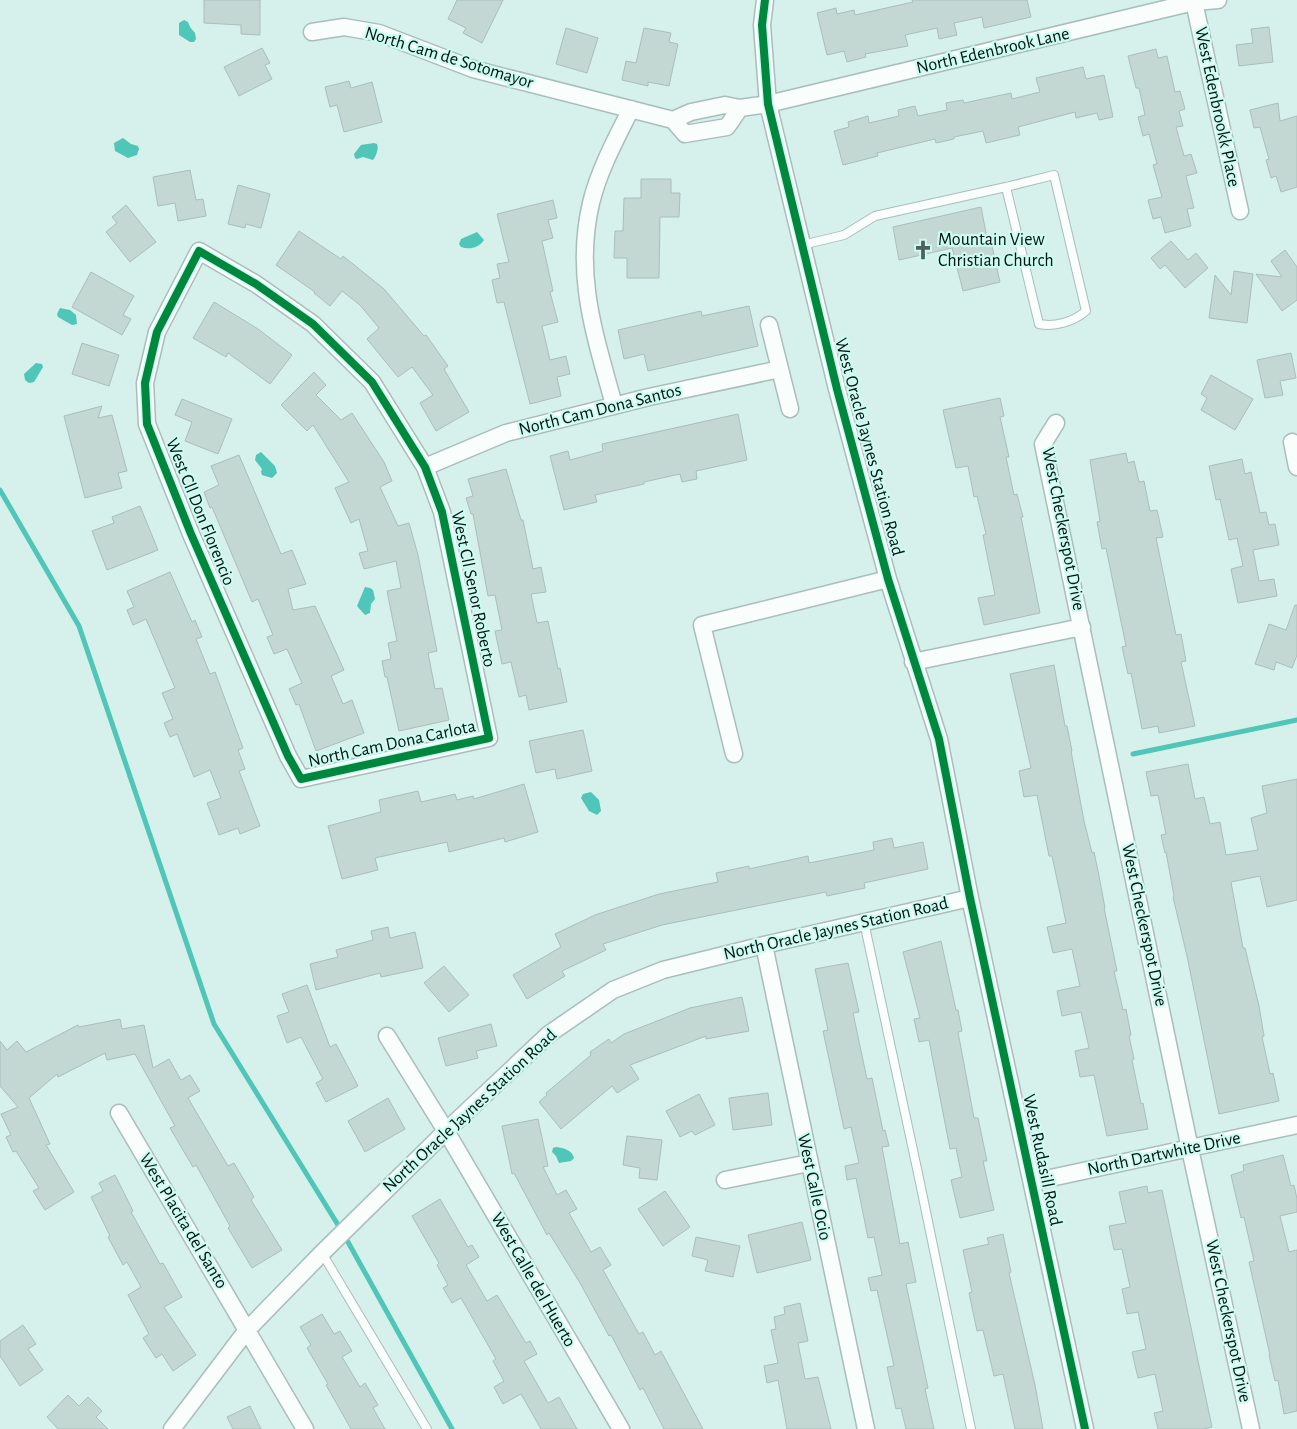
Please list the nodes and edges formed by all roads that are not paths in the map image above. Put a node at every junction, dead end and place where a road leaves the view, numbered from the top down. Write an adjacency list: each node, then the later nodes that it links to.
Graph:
1 (764, 0): 5 (street, West Oracle Jaynes Station Road)
2 (1218, 0): 3 (street, North Edenbrook Lane)
3 (1194, 2): 5 (street, North Edenbrook Lane); 8 (street, West Edenbrookk Place)
4 (312, 32): 6 (street, North Cam de Sotomayor)
5 (768, 104): 6 (street, North Cam de Sotomayor); 9 (street, West Oracle Jaynes Station Road)
6 (631, 109): 13 (street)
7 (1006, 187): 7 (lane); 9 (lane)
8 (1240, 211)
9 (802, 245): 19 (street, West Oracle Jaynes Station Road)
10 (199, 251): 17 (street, West Cll Senor Roberto); 24 (street, West Cll Don Florencio)
11 (769, 325): 12 (street)
12 (780, 370): 13 (street, North Cam Dona Santos); 14 (street)
13 (614, 405): 17 (street, North Cam Dona Santos)
14 (790, 409)
15 (1056, 423): 20 (street, West Checkerspot Drive)
16 (1292, 442): 18 (street)
17 (425, 467): 22 (street, West Cll Senor Roberto)
18 (1297, 467)
19 (888, 579): 21 (street, West Oracle Jaynes Station Road); 23 (street)
20 (1082, 627): 21 (street); 32 (street, West Checkerspot Drive)
21 (913, 662): 25 (street, West Oracle Jaynes Station Road)
22 (489, 738): 24 (street, North Cam Dona Carlota)
23 (734, 754)
24 (301, 779)
25 (970, 898): 26 (street, North Oracle Jaynes Station Road); 35 (street, West Rudasill Road)
26 (864, 922): 27 (street, North Oracle Jaynes Station Road); 43 (lane)
27 (764, 945): 31 (street, North Oracle Jaynes Station Road); 33 (street, West Calle Ocio)
28 (387, 1036): 31 (street, West Calle del Huerto)
29 (119, 1113): 37 (street, West Placita del Santo)
30 (1297, 1125): 32 (street, North Dartwhite Drive)
31 (446, 1131): 36 (street, North Oracle Jaynes Station Road); 41 (street, West Calle del Huerto)
32 (1190, 1149): 35 (street, North Dartwhite Drive); 45 (street, West Checkerspot Drive)
33 (809, 1163): 34 (street); 42 (street, West Calle Ocio)
34 (725, 1180)
35 (1032, 1182): 44 (street, West Rudasill Road)
36 (322, 1253): 37 (street, North Oracle Jaynes Station Road); 40 (lane)
37 (247, 1330): 38 (street, North Oracle Jaynes Station Road); 39 (street, West Placita del Santo)
38 (172, 1429)
39 (305, 1429)
40 (427, 1429)
41 (621, 1429)
42 (866, 1429)
43 (971, 1429)
44 (1085, 1429)
45 (1251, 1429)

